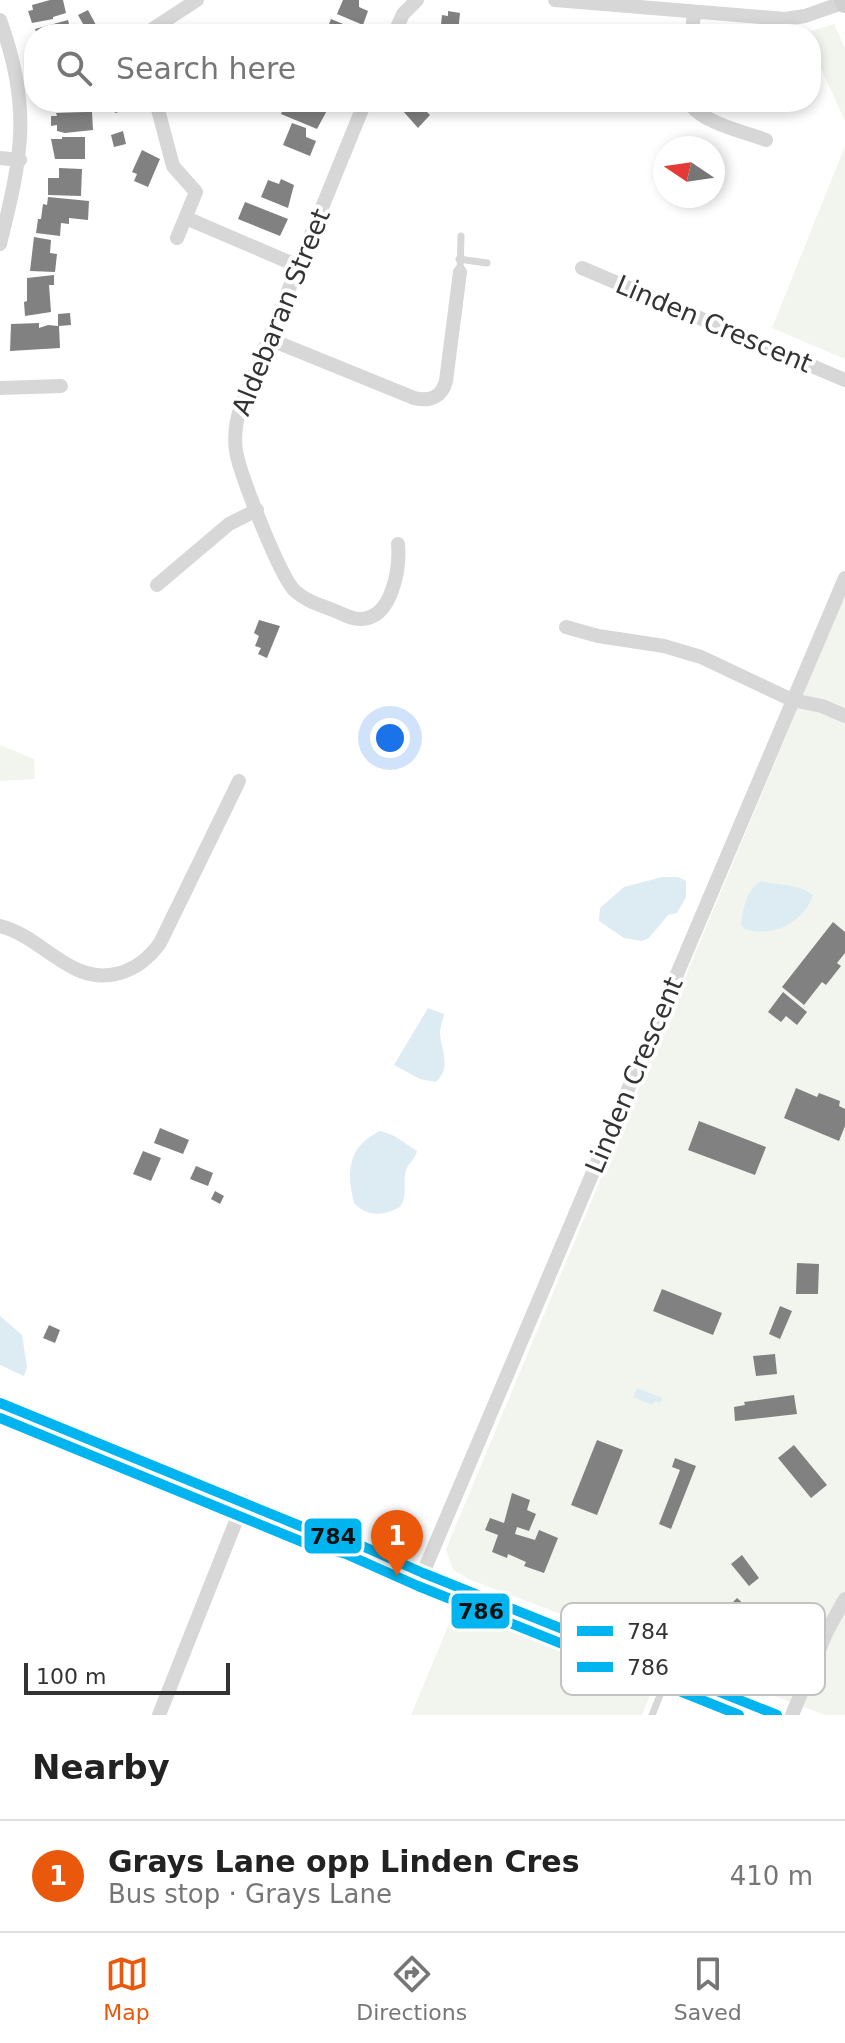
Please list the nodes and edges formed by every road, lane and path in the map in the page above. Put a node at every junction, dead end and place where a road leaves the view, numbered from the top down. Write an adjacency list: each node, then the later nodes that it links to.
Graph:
1 (197, 0): 7 (street)
2 (417, 0): 8 (street)
3 (555, 0): 5 (street)
4 (845, 2): 5 (street)
5 (694, 12): 9 (street)
6 (0, 20): 11 (street)
7 (160, 24)
8 (398, 24)
9 (693, 24)
10 (24, 73): 11 (street)
11 (17, 75): 17 (street)
12 (159, 112): 18 (street)
13 (361, 112): 24 (street, Aldebaran Street)
14 (698, 112): 15 (street)
15 (766, 140)
16 (0, 158): 17 (street)
17 (20, 160): 21 (street)
18 (186, 218): 20 (street); 24 (street)
19 (461, 236): 23 (lane)
20 (177, 238)
21 (0, 244)
22 (487, 263): 23 (lane)
23 (459, 265): 26 (street)
24 (298, 266): 26 (street, Aldebaran Street)
25 (582, 268): 27 (street, Linden Crescent)
26 (269, 339): 30 (street, Aldebaran Street)
27 (845, 380)
28 (61, 386): 29 (street)
29 (0, 388)
30 (257, 510): 31 (street, Aldebaran Street); 33 (street)
31 (398, 544)
32 (845, 578): 35 (street, Linden Crescent)
33 (157, 585)
34 (566, 627): 35 (street)
35 (792, 700): 36 (street); 41 (street, Linden Crescent)
36 (845, 716)
37 (239, 781): 38 (street)
38 (0, 926)
39 (0, 1403): 40 (street)
40 (244, 1501): 41 (street); 48 (street)
41 (423, 1573): 43 (street)
42 (845, 1599): 44 (street)
43 (561, 1629)
44 (825, 1636)
45 (660, 1695): 49 (lane)
46 (727, 1695): 50 (street)
47 (800, 1695): 51 (street)
48 (159, 1715)
49 (652, 1715)
50 (777, 1715)
51 (792, 1715)

